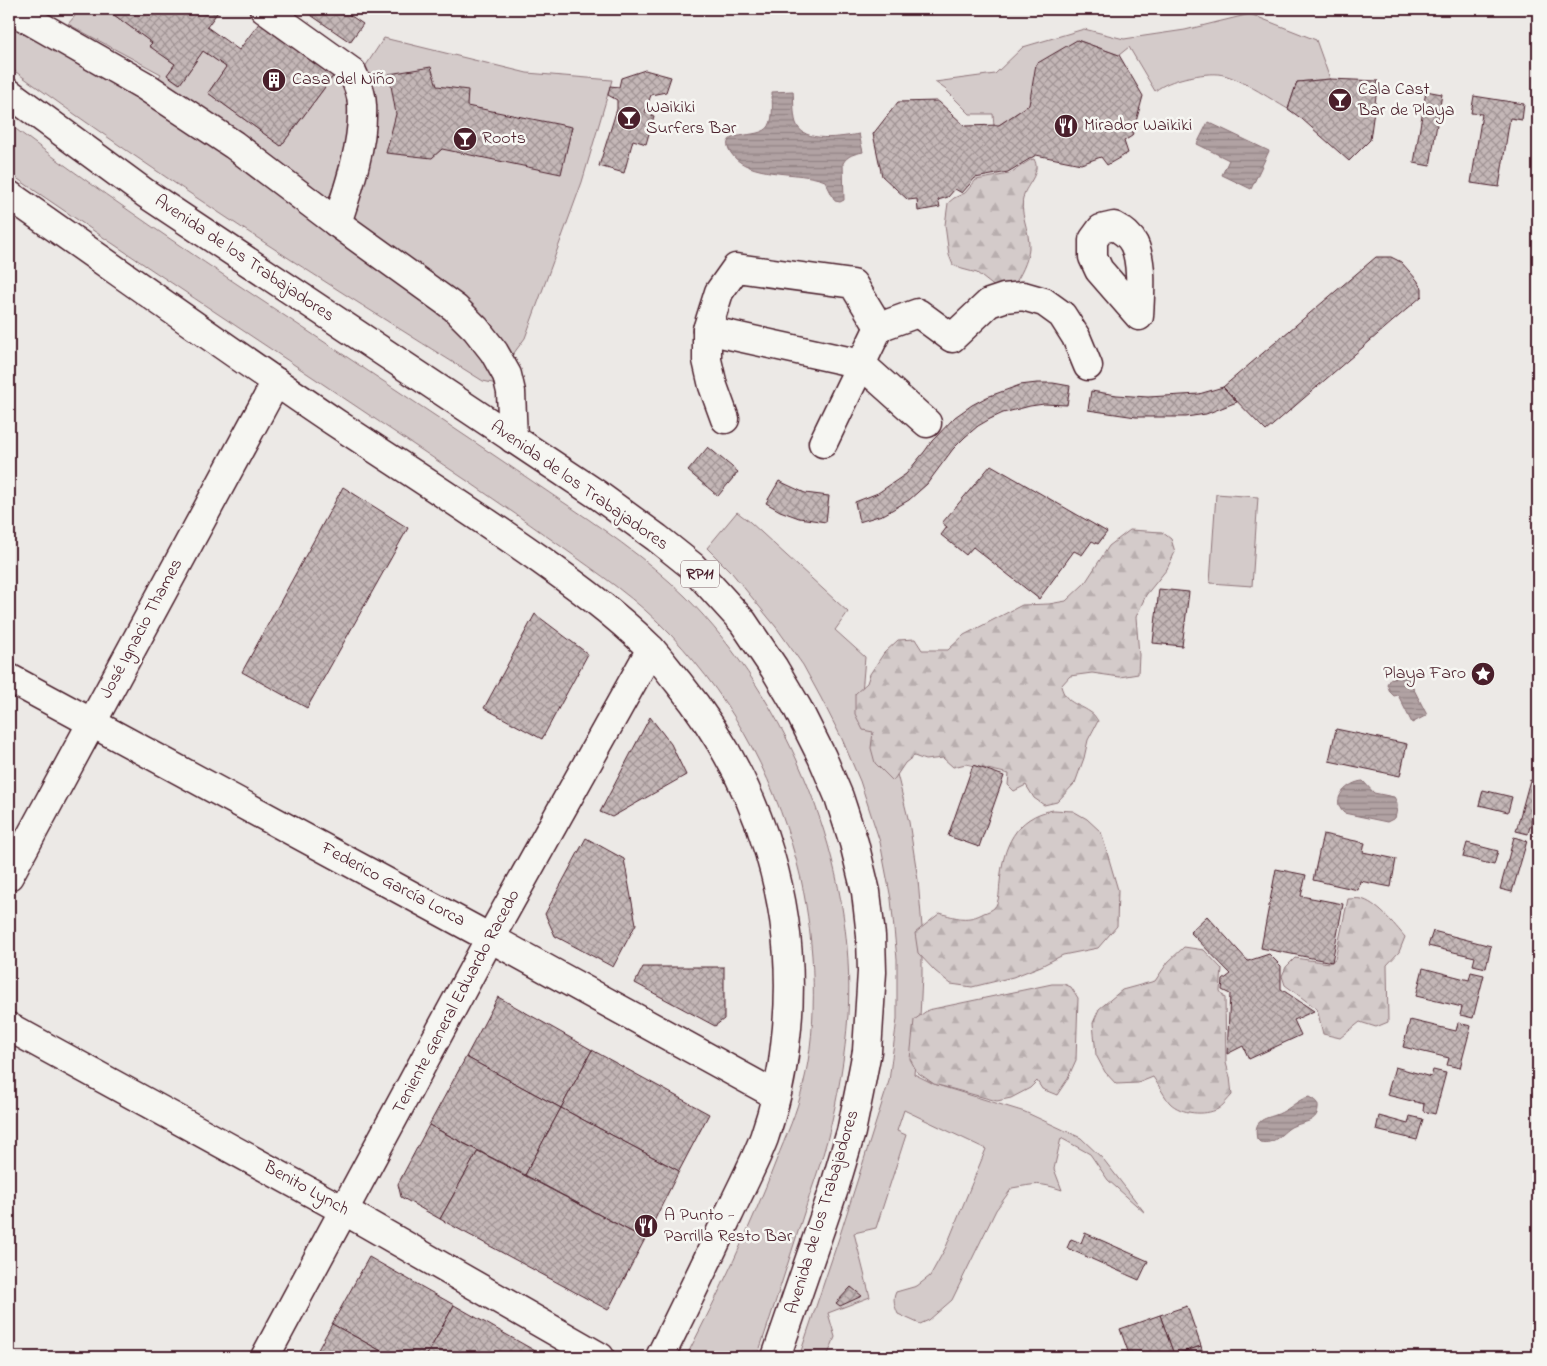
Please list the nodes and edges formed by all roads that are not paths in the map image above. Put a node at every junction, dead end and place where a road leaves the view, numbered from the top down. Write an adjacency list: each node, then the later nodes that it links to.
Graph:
1 (10, 9): 5 (main road)
2 (264, 9): 5 (main road)
3 (9, 93): 13 (main road, Avenida de los Trabajadores / RP11)
4 (9, 195): 10 (main road)
5 (337, 223): 13 (main road)
6 (879, 328): 7 (main road); 8 (main road); 9 (main road)
7 (707, 330): 8 (main road); 11 (main road)
8 (861, 364): 12 (main road); 14 (main road)
9 (1088, 366)
10 (276, 382): 15 (main road); 17 (main road, José Ignacio Thames)
11 (725, 419)
12 (927, 423)
13 (513, 439): 26 (main road, Avenida de los Trabajadores / RP11)
14 (823, 443)
15 (651, 649): 19 (main road, Teniente General Eduardo Racedo); 21 (main road)
16 (9, 678): 17 (main road, Federico García Lorca)
17 (92, 723): 18 (main road, José Ignacio Thames); 19 (main road, Federico García Lorca)
18 (9, 876)
19 (490, 938): 21 (main road, Federico García Lorca); 22 (main road, Teniente General Eduardo Racedo)
20 (9, 1027): 22 (main road, Benito Lynch)
21 (776, 1095): 25 (main road)
22 (345, 1211): 23 (main road, Teniente General Eduardo Racedo); 24 (main road, Benito Lynch)
23 (266, 1357)
24 (600, 1357)
25 (660, 1357)
26 (776, 1357)

